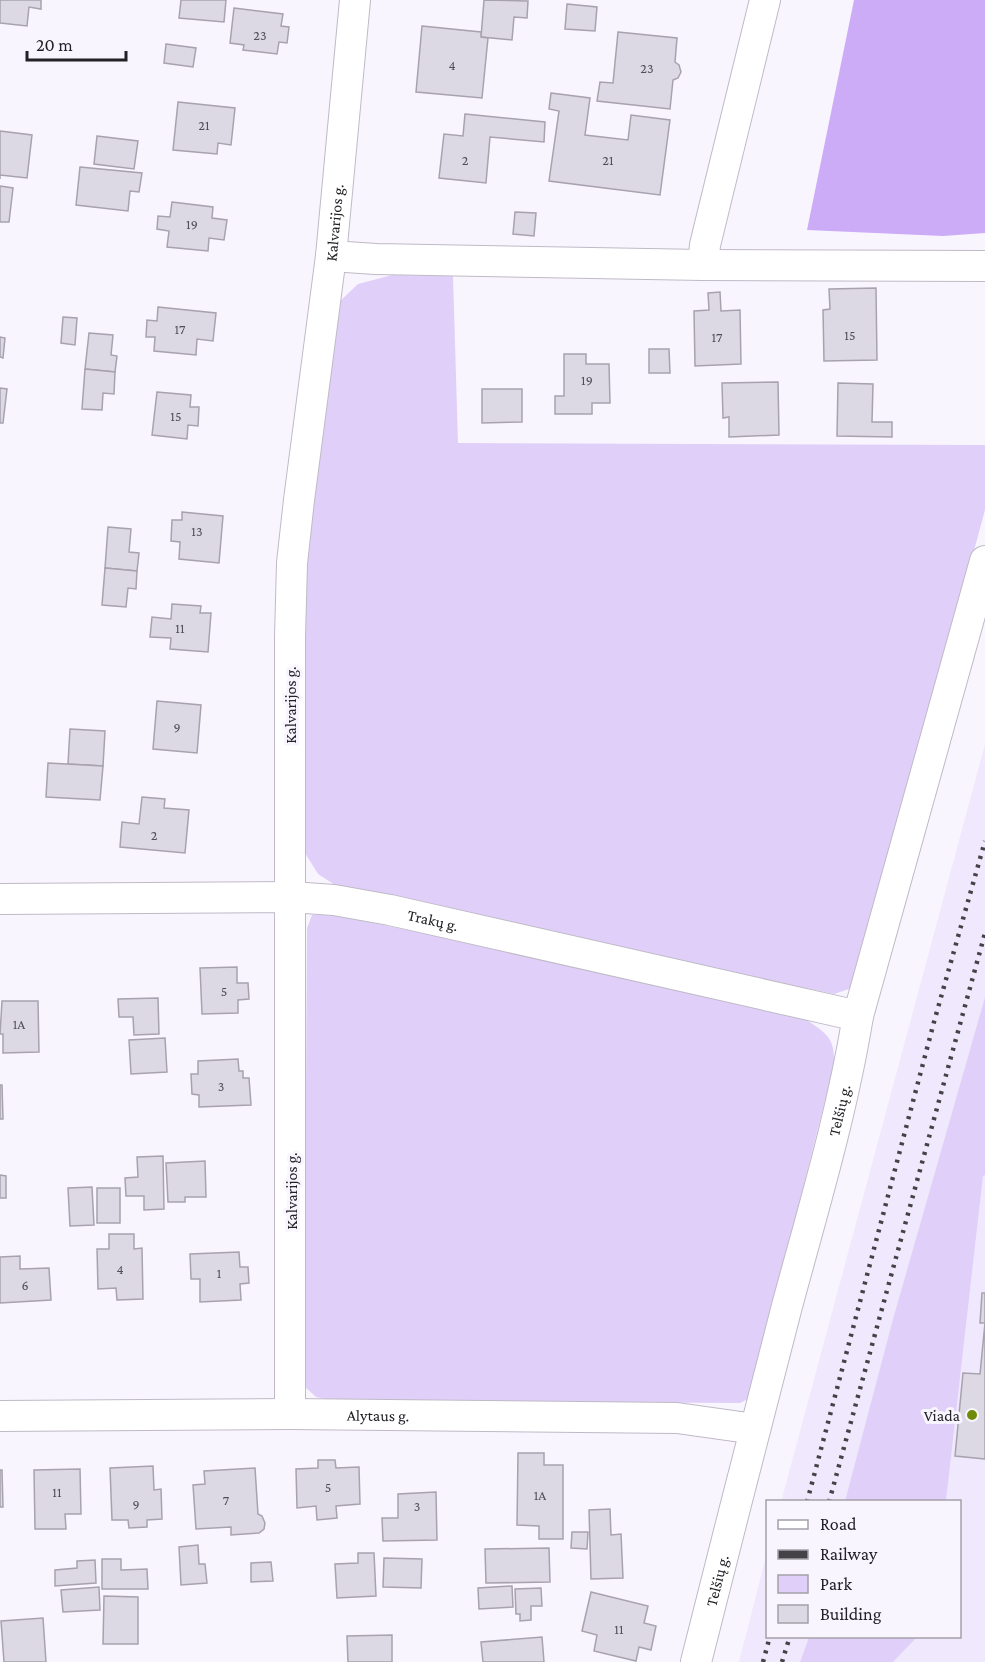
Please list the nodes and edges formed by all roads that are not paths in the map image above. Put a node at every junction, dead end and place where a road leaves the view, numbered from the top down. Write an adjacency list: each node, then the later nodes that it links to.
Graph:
1 (355, 0): 3 (street, Kalvarijos g.)
2 (765, 0): 4 (street)
3 (331, 256): 4 (street); 7 (street, Kalvarijos g.)
4 (703, 265): 5 (street)
5 (985, 266)
6 (985, 561): 9 (street, Telšių g.)
7 (291, 897): 8 (street, Trakų g.); 9 (street, Trakų g.); 10 (street, Kalvarijos g.)
8 (0, 899)
9 (858, 1016): 12 (street, Telšių g.)
10 (291, 1414): 11 (street, Alytaus g.); 12 (street, Alytaus g.)
11 (0, 1416)
12 (755, 1429): 13 (street, Telšių g.)
13 (696, 1662)

